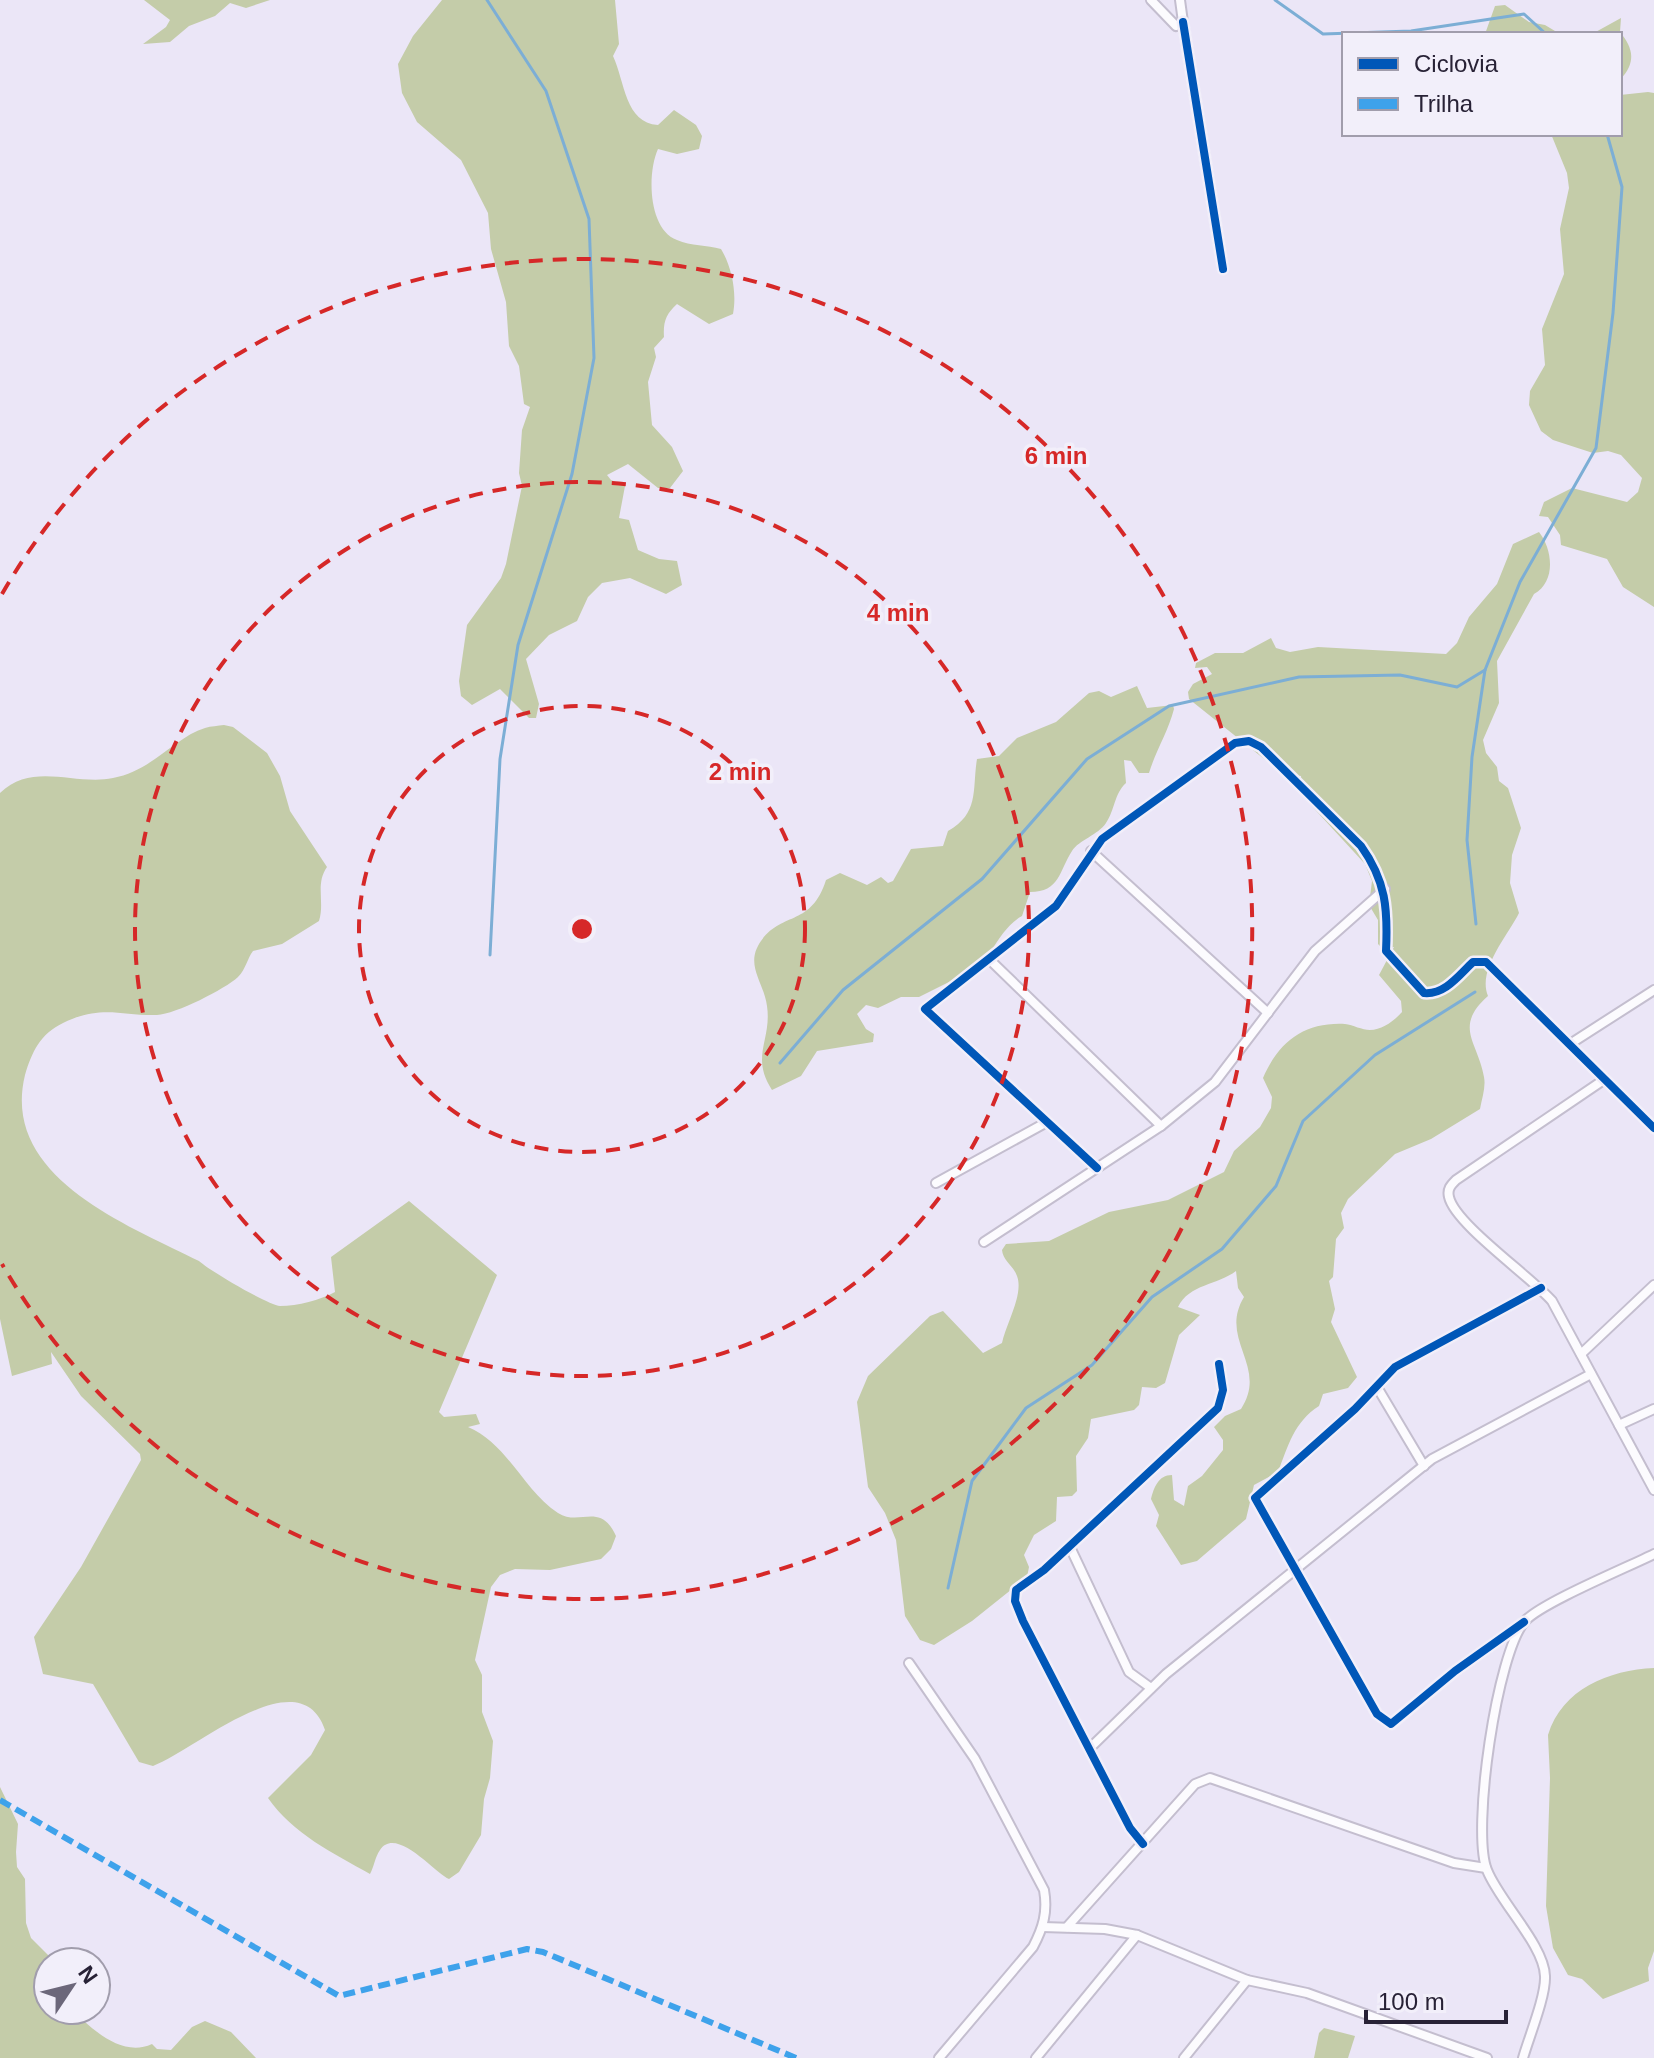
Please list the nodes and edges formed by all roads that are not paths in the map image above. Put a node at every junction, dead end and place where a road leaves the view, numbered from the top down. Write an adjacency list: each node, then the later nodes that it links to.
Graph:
1 (1151, 0): 3 (street)
2 (1180, 0): 3 (street)
3 (1183, 22): 4 (street)
4 (1223, 269)
5 (1091, 851): 6 (street); 7 (street); 9 (street)
6 (1385, 889): 9 (street); 10 (street)
7 (990, 960): 12 (street); 13 (street)
8 (1654, 990): 10 (street)
9 (1268, 1013): 13 (street)
10 (1570, 1044): 11 (street)
11 (1605, 1079): 14 (street); 19 (street)
12 (1047, 1122): 15 (street); 16 (street)
13 (1161, 1126): 15 (street)
14 (1654, 1128)
15 (1097, 1168): 17 (street)
16 (936, 1183)
17 (984, 1242)
18 (1654, 1285): 20 (street)
19 (1541, 1288): 20 (street); 23 (street)
20 (1581, 1354): 22 (street)
21 (1219, 1364): 28 (street)
22 (1591, 1374): 25 (street); 26 (street)
23 (1377, 1387): 26 (street); 30 (street)
24 (1654, 1409): 25 (street)
25 (1619, 1425): 27 (street)
26 (1424, 1466): 30 (street)
27 (1654, 1490)
28 (1070, 1547): 33 (street); 34 (street)
29 (1654, 1554): 31 (street)
30 (1294, 1568): 31 (street); 33 (street)
31 (1524, 1622): 36 (street)
32 (909, 1663): 37 (street)
33 (1151, 1688): 34 (street)
34 (1090, 1748): 35 (street)
35 (1143, 1844): 36 (street); 38 (street)
36 (1486, 1868): 45 (street)
37 (1043, 1927): 38 (street); 41 (street)
38 (1067, 1927): 39 (street)
39 (1137, 1935): 40 (street); 42 (street)
40 (1247, 1980): 43 (street); 44 (street)
41 (939, 2058)
42 (1036, 2058)
43 (1184, 2058)
44 (1487, 2058)
45 (1523, 2058)

